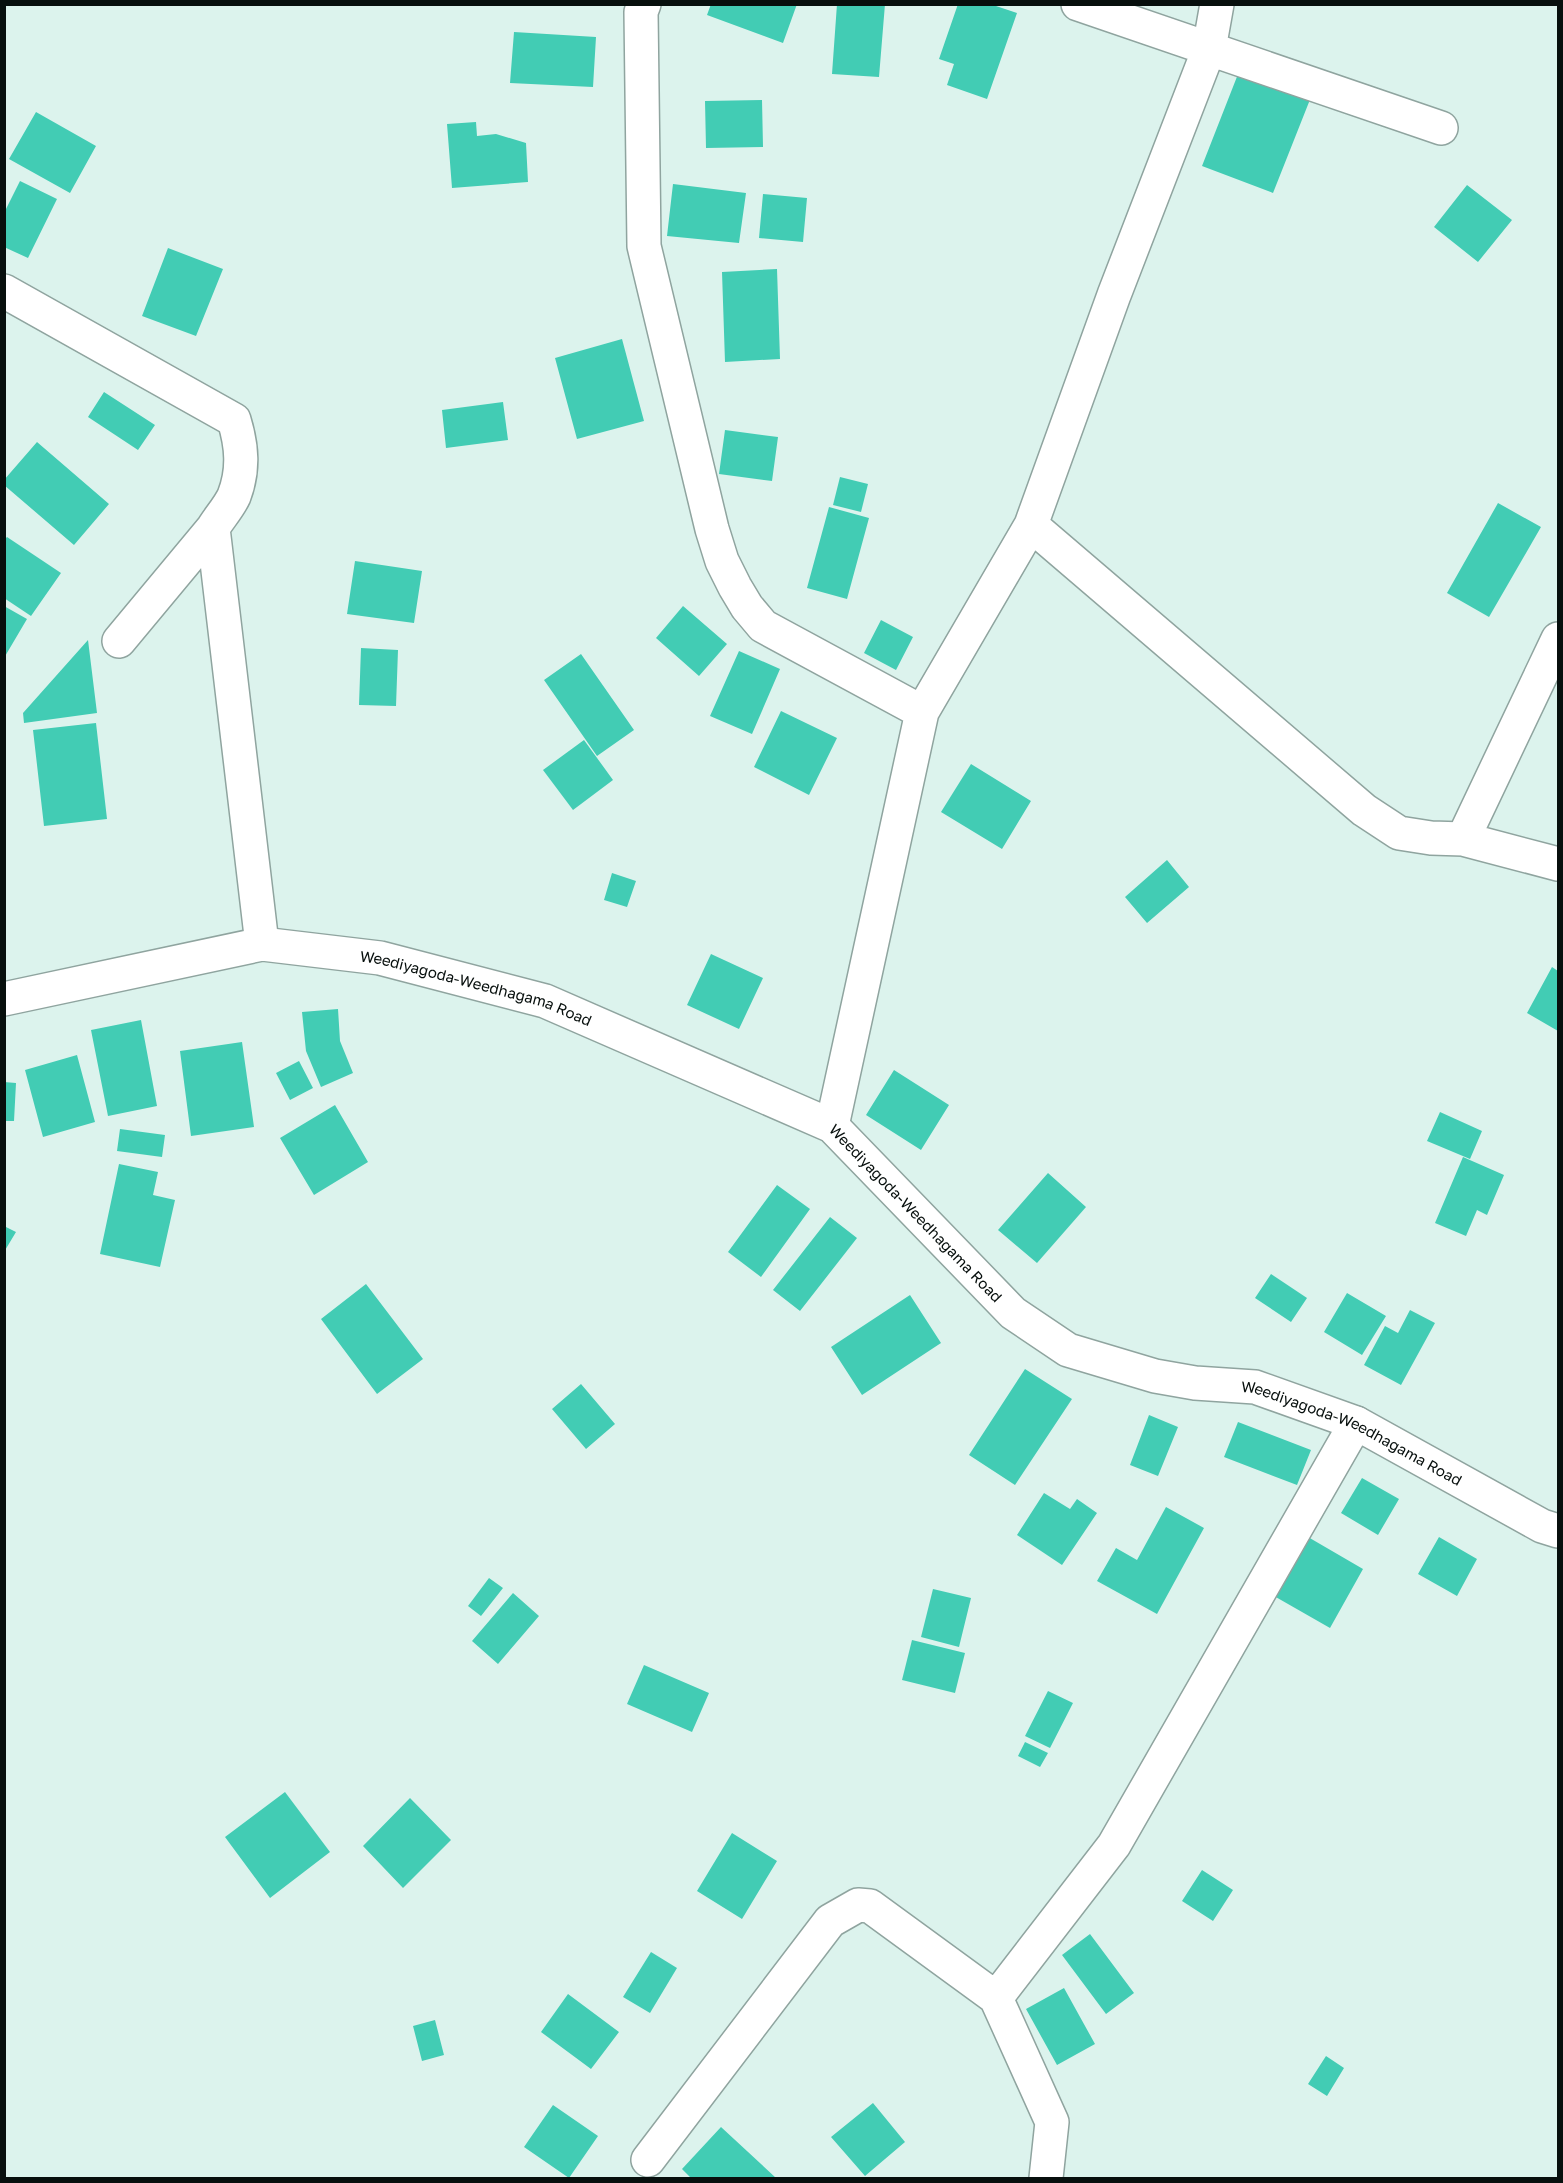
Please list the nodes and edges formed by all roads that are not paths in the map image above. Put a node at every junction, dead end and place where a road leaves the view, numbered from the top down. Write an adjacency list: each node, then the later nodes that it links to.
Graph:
1 (1078, 4): 4 (street)
2 (1217, 4): 4 (street)
3 (637, 7): 11 (street)
4 (1209, 49): 5 (street); 7 (street)
5 (1440, 128)
6 (4, 291): 8 (street)
7 (1031, 525): 11 (street); 12 (street)
8 (213, 528): 10 (street); 14 (street)
9 (1558, 639): 12 (street)
10 (119, 642)
11 (922, 712): 16 (street)
12 (1463, 839): 13 (street)
13 (1558, 864)
14 (262, 944): 15 (street, Weediyagoda-Weedhagama Road); 16 (street, Weediyagoda-Weedhagama Road)
15 (4, 999)
16 (832, 1126): 17 (street, Weediyagoda-Weedhagama Road)
17 (1356, 1424): 18 (street, Weediyagoda-Weedhagama Road); 19 (street)
18 (1558, 1531)
19 (996, 1998): 20 (street); 21 (street)
20 (648, 2160)
21 (1046, 2178)

